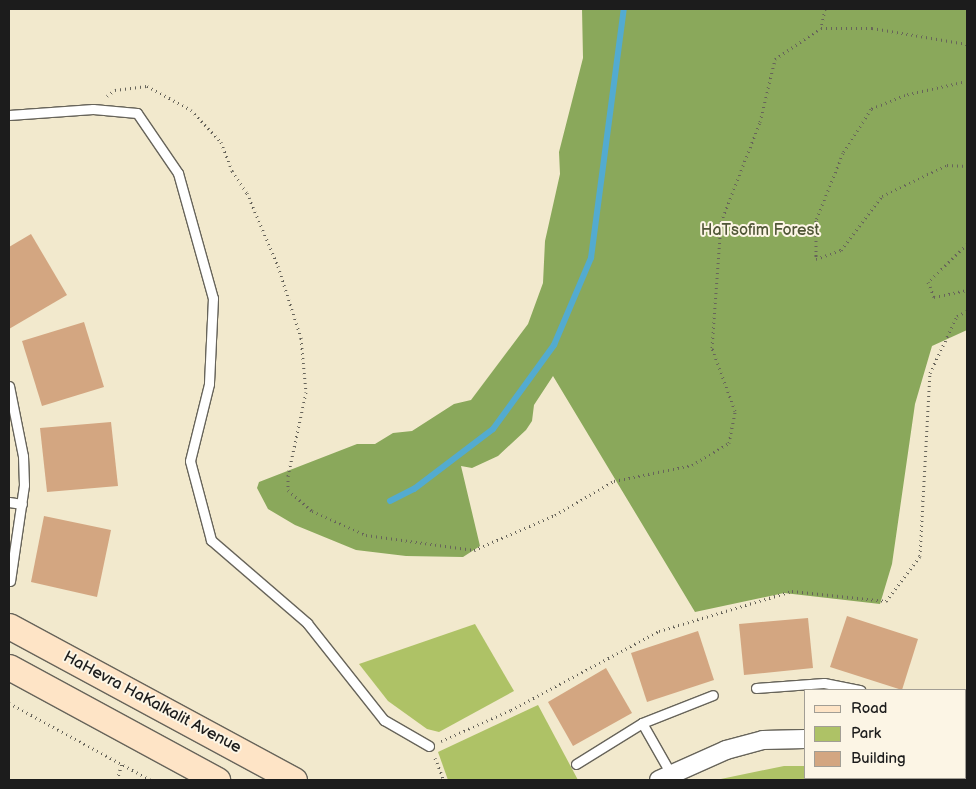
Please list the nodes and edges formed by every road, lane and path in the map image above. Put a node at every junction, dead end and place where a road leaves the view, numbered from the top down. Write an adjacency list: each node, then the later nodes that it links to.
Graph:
1 (825, 9): 2 (path)
2 (821, 28): 3 (path); 5 (path)
3 (967, 44)
4 (967, 82): 7 (path)
5 (93, 109): 6 (lane); 24 (lane)
6 (9, 115)
7 (967, 166)
8 (967, 244): 9 (path)
9 (967, 290)
10 (967, 311): 24 (path)
11 (9, 386): 13 (lane)
12 (9, 502): 13 (lane)
13 (22, 504): 14 (lane)
14 (10, 581)
15 (9, 626): 31 (main road, HaHevra HaKalkalit Avenue)
16 (9, 667): 30 (main road)
17 (823, 686): 18 (lane); 19 (lane)
18 (756, 688)
19 (851, 689)
20 (713, 695): 22 (lane)
21 (9, 703): 25 (path)
22 (642, 723): 26 (lane); 27 (lane)
23 (804, 739): 27 (street)
24 (429, 746): 32 (path)
25 (122, 764): 28 (path); 29 (path)
26 (576, 764)
27 (665, 777)
28 (117, 780)
29 (151, 780)
30 (217, 780)
31 (294, 780)
32 (444, 780)

